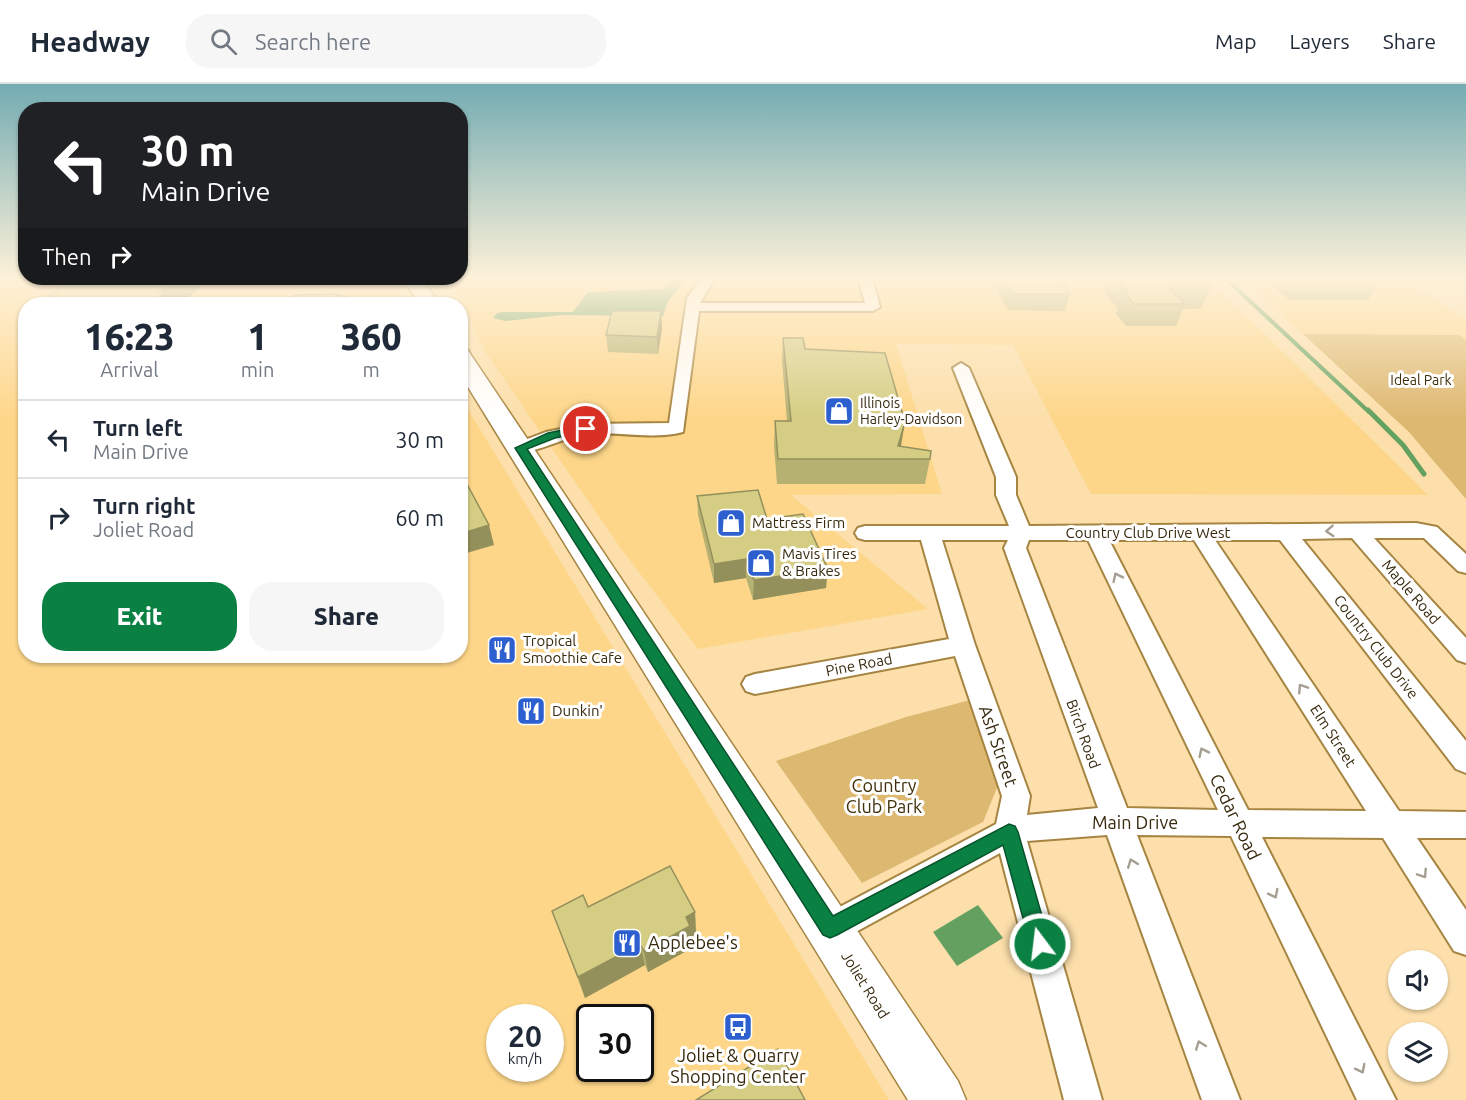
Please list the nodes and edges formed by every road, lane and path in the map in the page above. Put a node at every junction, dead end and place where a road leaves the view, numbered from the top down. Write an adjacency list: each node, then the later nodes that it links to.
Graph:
1 (691, 324): 4 (street)
2 (468, 367): 4 (main road, Joliet Road)
3 (961, 368): 8 (street, Birch Road)
4 (520, 448): 22 (main road, Joliet Road)
5 (1356, 530): 11 (street, Country Club Drive West, one-way to 11); 12 (street, Country Club Drive West); 14 (street, Maple Road)
6 (865, 533): 7 (street, Country Club Drive West)
7 (930, 533): 8 (street, Country Club Drive West); 13 (street, Ash Street)
8 (1022, 533): 9 (street, Country Club Drive West); 17 (street, Birch Road)
9 (1095, 533): 10 (street, Country Club Drive West); 18 (street, Cedar Road, one-way to 9)
10 (1200, 533): 11 (street, Country Club Drive West); 19 (street, Elm Street, one-way to 10)
11 (1286, 533): 16 (street, Country Club Drive)
12 (1466, 566)
13 (963, 645): 15 (street, Pine Road); 21 (street, Ash Street)
14 (1466, 654)
15 (755, 684)
16 (1466, 761)
17 (1116, 822): 18 (street, Main Drive); 21 (street, Main Drive); 26 (street, Birch Road, one-way to 17)
18 (1238, 823): 19 (street, Main Drive); 27 (street, Cedar Road, one-way to 27)
19 (1391, 825): 20 (street, Main Drive); 23 (street, Elm Street, one-way to 23)
20 (1466, 825)
21 (1009, 832): 22 (street, Main Drive); 25 (street, Ash Street)
22 (830, 928): 24 (main road, Joliet Road)
23 (1466, 939)
24 (939, 1100)
25 (1083, 1100)
26 (1221, 1100)
27 (1377, 1100)

